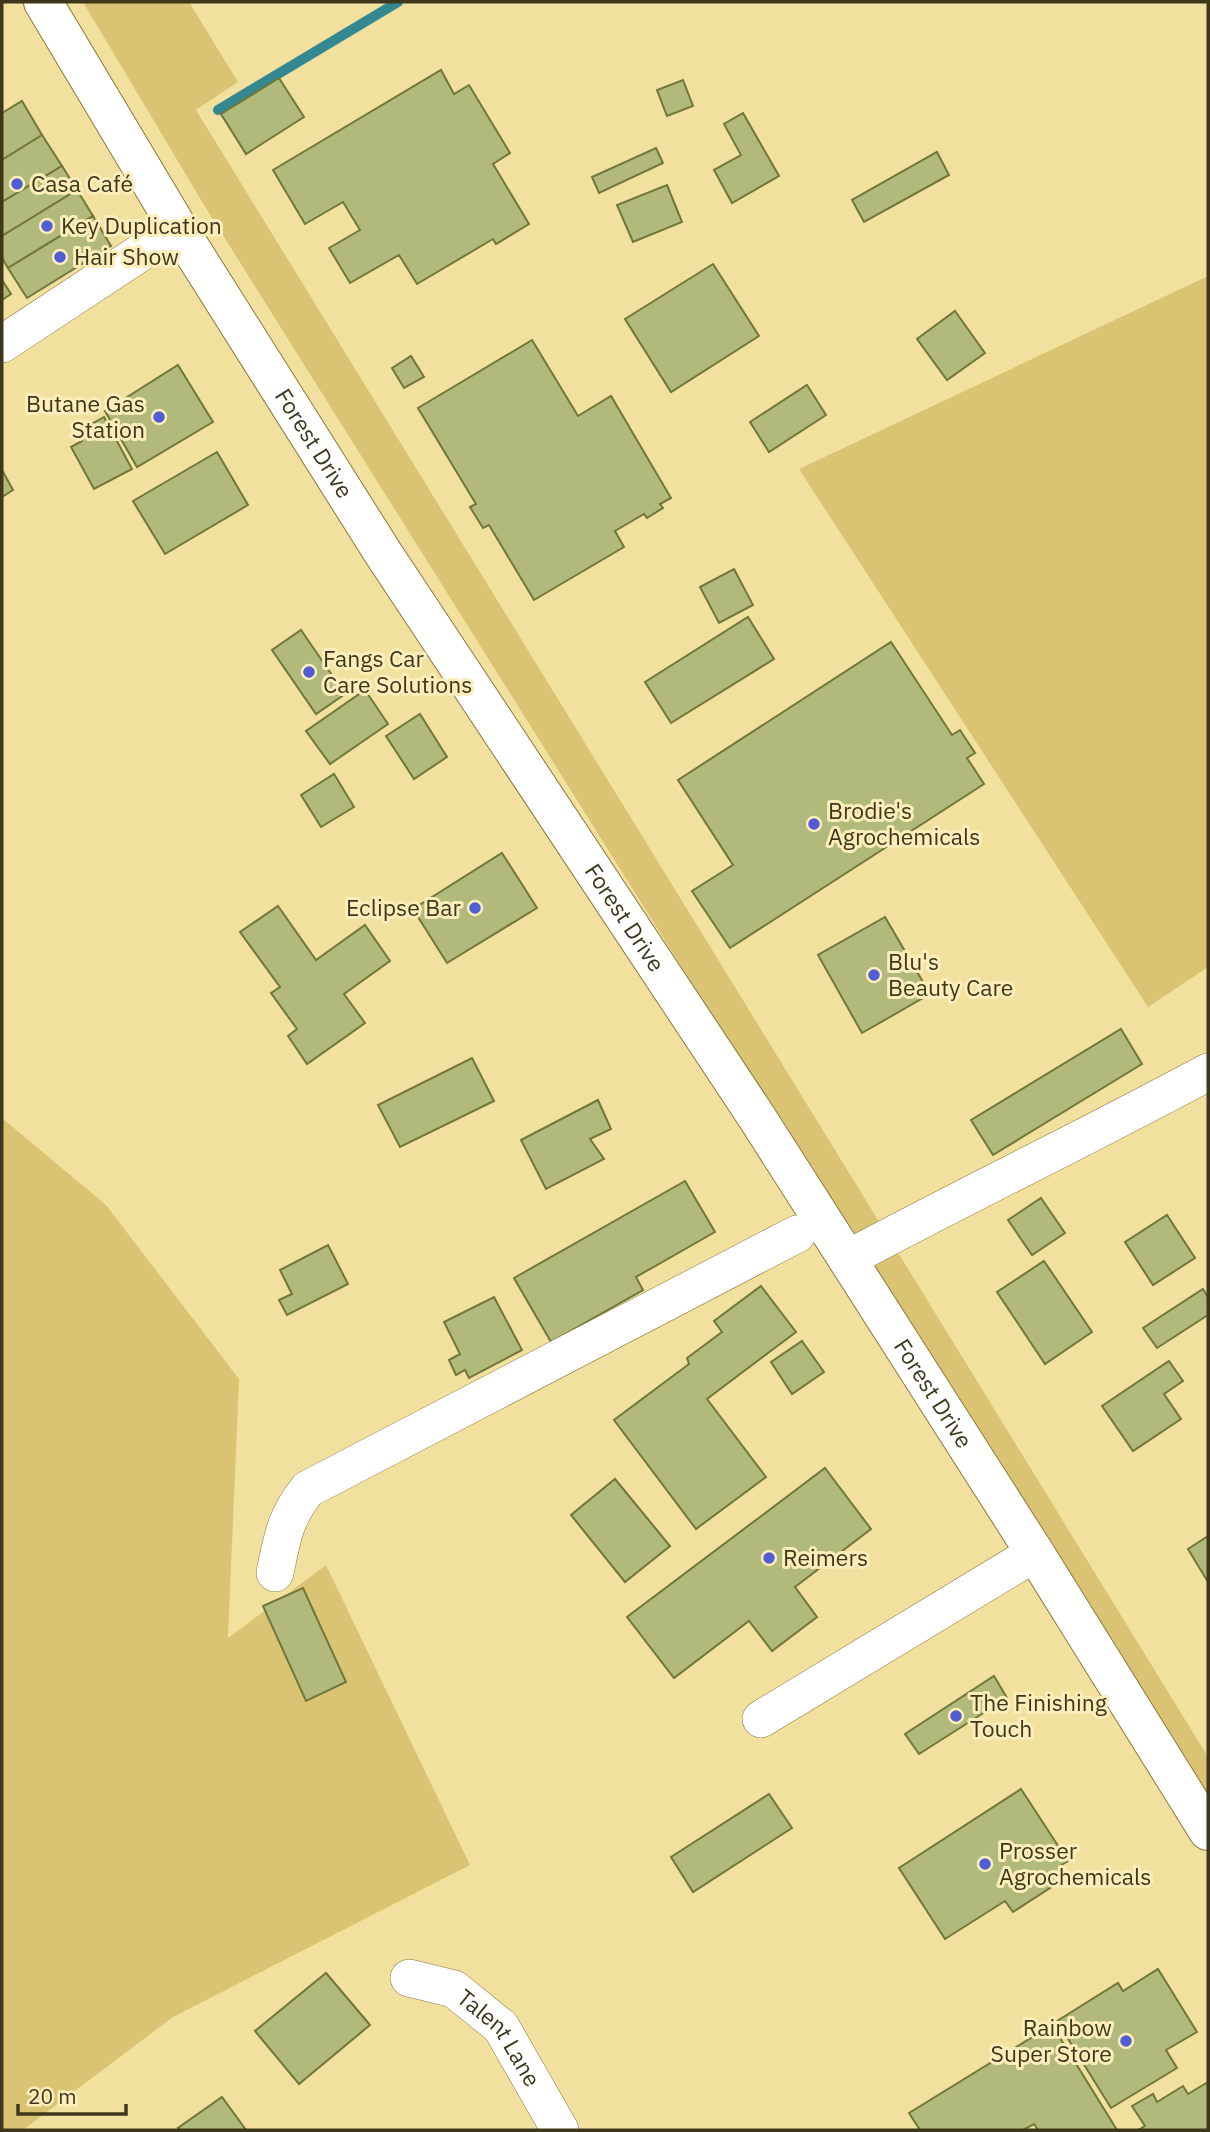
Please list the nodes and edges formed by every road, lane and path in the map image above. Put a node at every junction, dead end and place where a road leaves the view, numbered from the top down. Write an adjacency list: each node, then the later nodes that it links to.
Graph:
1 (43, 2): 2 (main road, Forest Drive)
2 (178, 228): 3 (street); 6 (main road, Forest Drive)
3 (2, 344)
4 (1208, 1072): 6 (street)
5 (797, 1234): 8 (street)
6 (847, 1259): 7 (main road, Forest Drive)
7 (1035, 1553): 9 (street); 10 (main road, Forest Drive)
8 (275, 1573)
9 (761, 1719)
10 (1208, 1831)
11 (410, 1978): 12 (street, Talent Lane)
12 (560, 2130)

